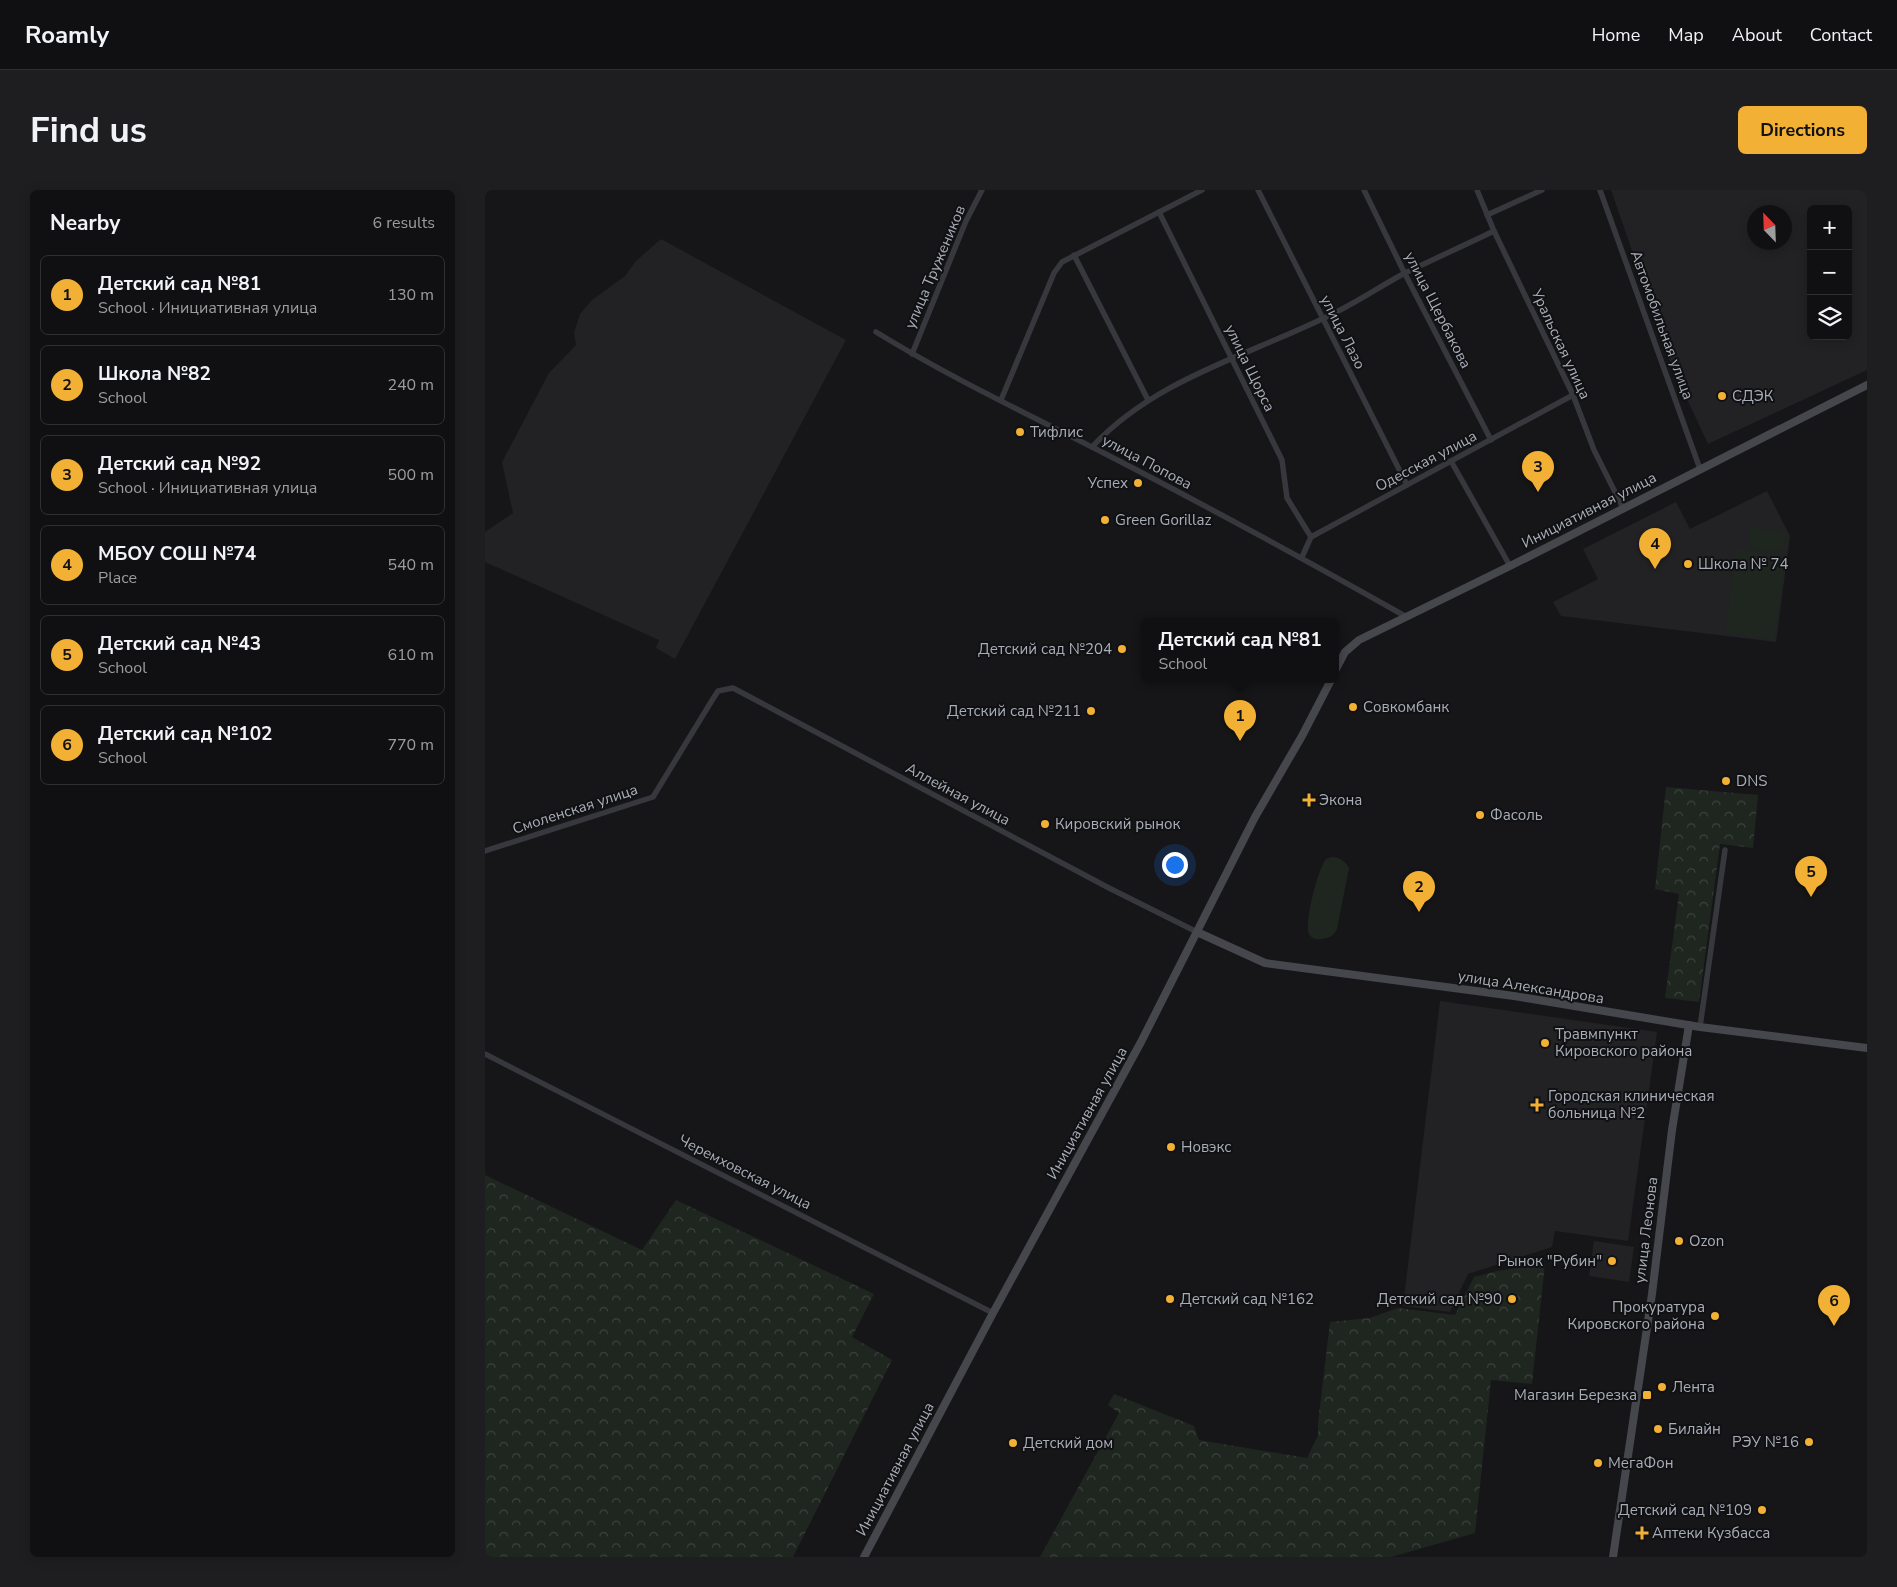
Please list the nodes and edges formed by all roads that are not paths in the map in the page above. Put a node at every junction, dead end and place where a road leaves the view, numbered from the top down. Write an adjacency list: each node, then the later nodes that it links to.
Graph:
1 (982, 190): 15 (street, улица Тружеников)
2 (1202, 190): 8 (street)
3 (1258, 190): 13 (street, улица Лазо)
4 (1364, 190): 12 (street, улица Щербакова)
5 (1477, 190): 9 (street, Уральская улица)
6 (1542, 190): 9 (street)
7 (1600, 190): 24 (street, Автомобильная улица)
8 (1159, 212): 11 (street); 16 (street, улица Щорса)
9 (1487, 215): 10 (street, Уральская улица)
10 (1494, 232): 12 (street); 18 (street, Уральская улица)
11 (1074, 255): 19 (street); 20 (street)
12 (1405, 274): 13 (street); 21 (street, улица Щербакова)
13 (1323, 319): 16 (street); 25 (street, улица Лазо)
14 (876, 332): 15 (street, улица Попова)
15 (912, 354): 19 (street, улица Попова)
16 (1231, 358): 20 (street); 27 (street, улица Щорса)
17 (1867, 385): 24 (main road, Инициативная улица)
18 (1573, 395): 21 (street, Одесская улица); 26 (street, Уральская улица)
19 (1001, 400): 22 (street, улица Попова)
20 (1148, 400): 22 (street)
21 (1491, 440): 23 (street, Одесская улица)
22 (1092, 447): 28 (street, улица Попова)
23 (1451, 461): 25 (street, Одесская улица); 29 (street)
24 (1700, 469): 26 (main road, Инициативная улица)
25 (1407, 485): 27 (street, Одесская улица)
26 (1623, 508): 29 (main road, Инициативная улица)
27 (1311, 537): 28 (street)
28 (1301, 557): 30 (street, улица Попова)
29 (1510, 566): 30 (main road, Инициативная улица)
30 (1405, 616): 31 (main road, Инициативная улица)
31 (1339, 663)
32 (1329, 683): 36 (main road, Инициативная улица)
33 (711, 702): 34 (street, Смоленская улица); 36 (street, Аллейная улица)
34 (485, 850)
35 (1725, 850): 38 (street)
36 (1197, 932): 37 (main road, улица Александрова); 41 (main road, Инициативная улица)
37 (1689, 1025): 38 (main road, улица Александрова); 43 (main road, улица Леонова)
38 (1700, 1027): 39 (main road, улица Александрова)
39 (1867, 1048)
40 (485, 1054): 41 (street, Черемховская улица)
41 (993, 1313): 42 (main road, Инициативная улица)
42 (864, 1557)
43 (1613, 1557)

